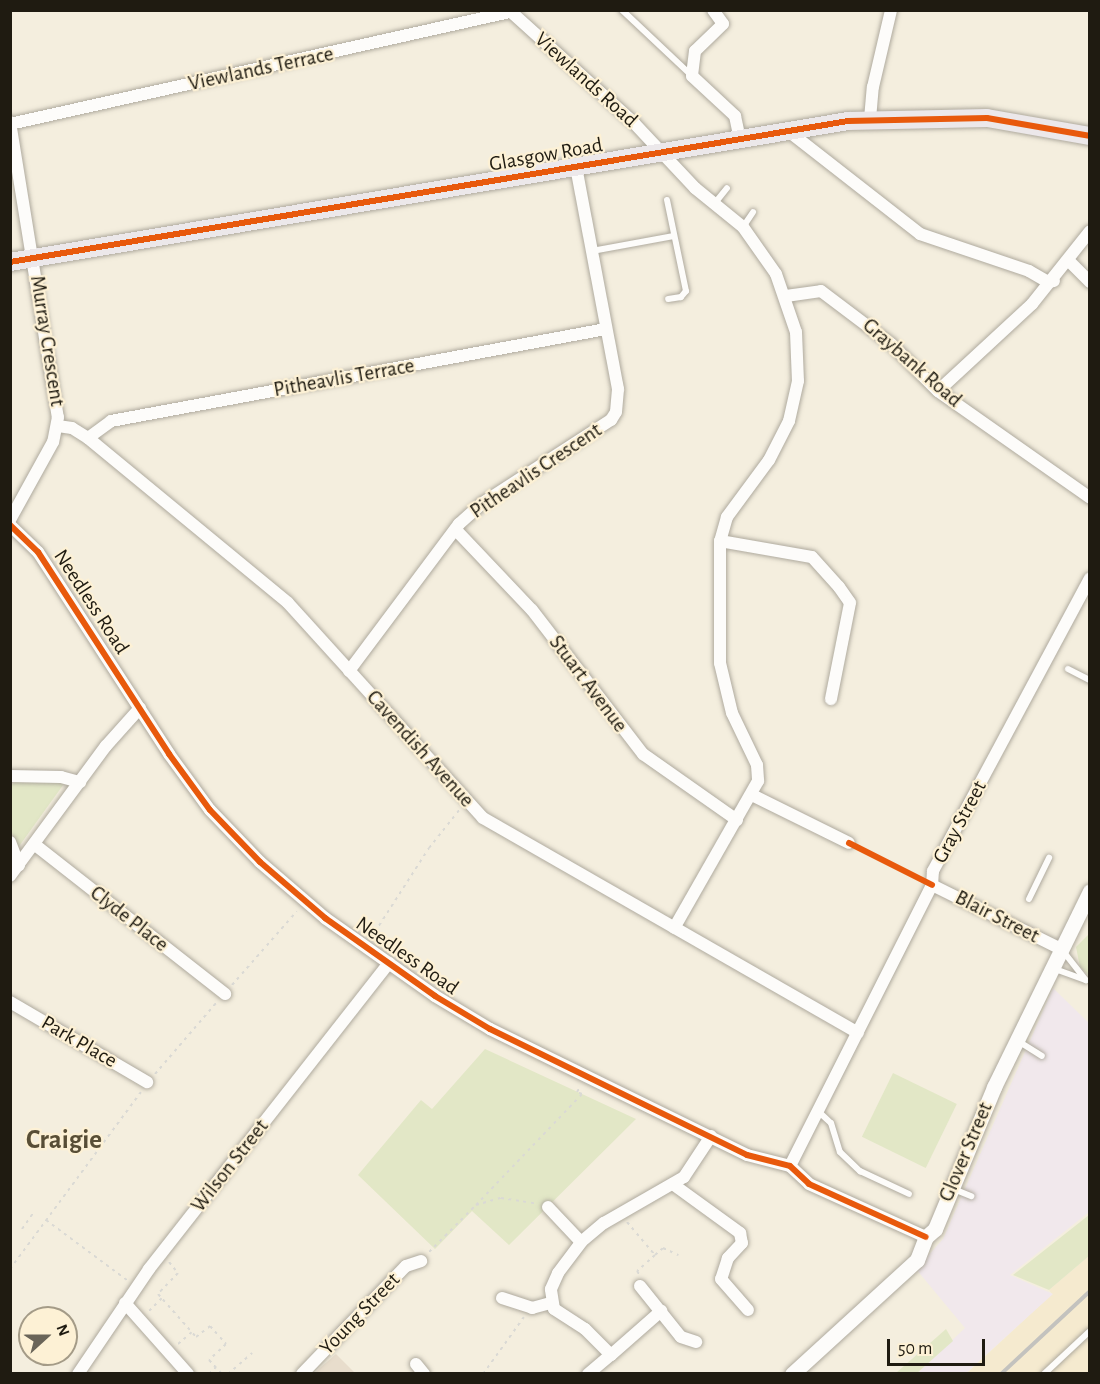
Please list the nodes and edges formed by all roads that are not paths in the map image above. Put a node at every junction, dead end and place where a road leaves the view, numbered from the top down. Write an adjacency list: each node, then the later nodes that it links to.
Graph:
1 (622, 10): 5 (lane)
2 (713, 10): 5 (street)
3 (891, 10): 6 (street)
4 (509, 11): 7 (street, Viewlands Terrace); 11 (street, Viewlands Road)
5 (692, 76): 10 (street)
6 (870, 119): 8 (main road, Glasgow Road); 9 (main road, Glasgow Road)
7 (11, 124): 21 (street, Murray Crescent)
8 (787, 130): 10 (main road, Glasgow Road); 24 (street)
9 (1089, 136)
10 (740, 139): 11 (main road, Glasgow Road)
11 (661, 152): 12 (main road, Glasgow Road); 15 (street, Viewlands Road)
12 (576, 167): 20 (street, Pitheavlis Crescent); 21 (main road, Glasgow Road)
13 (727, 188): 15 (lane)
14 (667, 200): 19 (lane)
15 (715, 203): 17 (street, Viewlands Road)
16 (753, 212): 17 (lane)
17 (743, 227): 26 (street, Viewlands Road)
18 (1089, 231): 22 (street)
19 (674, 236): 20 (lane); 27 (lane)
20 (591, 251): 28 (street, Pitheavlis Crescent)
21 (34, 259): 23 (main road, Glasgow Road); 30 (street, Murray Crescent)
22 (1069, 261): 24 (street); 25 (street)
23 (10, 262)
24 (1054, 281): 29 (street)
25 (1089, 282)
26 (786, 296): 29 (street, Graybank Road); 36 (street, Viewlands Road)
27 (668, 299)
28 (606, 329): 31 (street, Pitheavlis Terrace); 35 (street, Pitheavlis Crescent)
29 (938, 391): 32 (street, Graybank Road)
30 (58, 426): 31 (street, Cavendish Avenue); 33 (street, Murray Crescent)
31 (88, 438): 39 (street, Cavendish Avenue)
32 (1089, 498)
33 (10, 520)
34 (10, 525): 42 (street, Needless Road)
35 (456, 530): 39 (street, Pitheavlis Crescent); 46 (street, Stuart Avenue)
36 (720, 541): 41 (street); 45 (street, Viewlands Road)
37 (1089, 578): 53 (street, Gray Street)
38 (1068, 669): 40 (lane)
39 (349, 671): 56 (street, Cavendish Avenue)
40 (1089, 680)
41 (831, 699)
42 (140, 708): 44 (street); 58 (street, Needless Road)
43 (10, 776): 44 (street)
44 (80, 782): 49 (street)
45 (752, 795): 46 (street); 48 (street)
46 (737, 820): 56 (street)
47 (10, 842): 51 (street)
48 (849, 843)
49 (34, 844): 51 (street); 61 (street, Clyde Place)
50 (1049, 858): 55 (lane)
51 (19, 865): 52 (street)
52 (10, 876)
53 (932, 885): 57 (street, Blair Street); 63 (street, Gray Street)
54 (1089, 891): 57 (street, Glover Street)
55 (1029, 899)
56 (674, 928): 63 (street, Cavendish Avenue)
57 (1063, 951): 59 (street, Glover Street); 60 (lane)
58 (389, 963): 68 (street, Needless Road); 80 (street, Wilson Street)
59 (1054, 969): 60 (lane); 64 (street, Glover Street)
60 (1088, 981)
61 (225, 994)
62 (10, 1002): 66 (street, Park Place)
63 (858, 1033): 67 (street, Gray Street)
64 (1017, 1041): 65 (lane); 71 (street, Glover Street)
65 (1042, 1056)
66 (147, 1082)
67 (819, 1112): 69 (street, Gray Street); 72 (lane)
68 (711, 1136): 69 (street, Needless Road); 70 (street)
69 (790, 1166): 75 (street)
70 (674, 1185): 76 (street); 82 (street)
71 (951, 1188): 73 (lane); 75 (street, Glover Street)
72 (909, 1194)
73 (970, 1196)
74 (548, 1207): 76 (street)
75 (926, 1237): 93 (street, Glover Street)
76 (581, 1242): 81 (street)
77 (421, 1261): 90 (street, Young Street)
78 (640, 1286): 83 (street)
79 (502, 1298): 81 (street)
80 (124, 1303): 88 (street, Wilson Street); 89 (street)
81 (551, 1303): 86 (street)
82 (748, 1310)
83 (661, 1311): 85 (street); 86 (street)
84 (1089, 1331): 94 (lane)
85 (696, 1342)
86 (611, 1355): 92 (street)
87 (416, 1364): 91 (street)
88 (78, 1374)
89 (188, 1374)
90 (302, 1374)
91 (424, 1374)
92 (588, 1374)
93 (792, 1374)
94 (1044, 1374)

